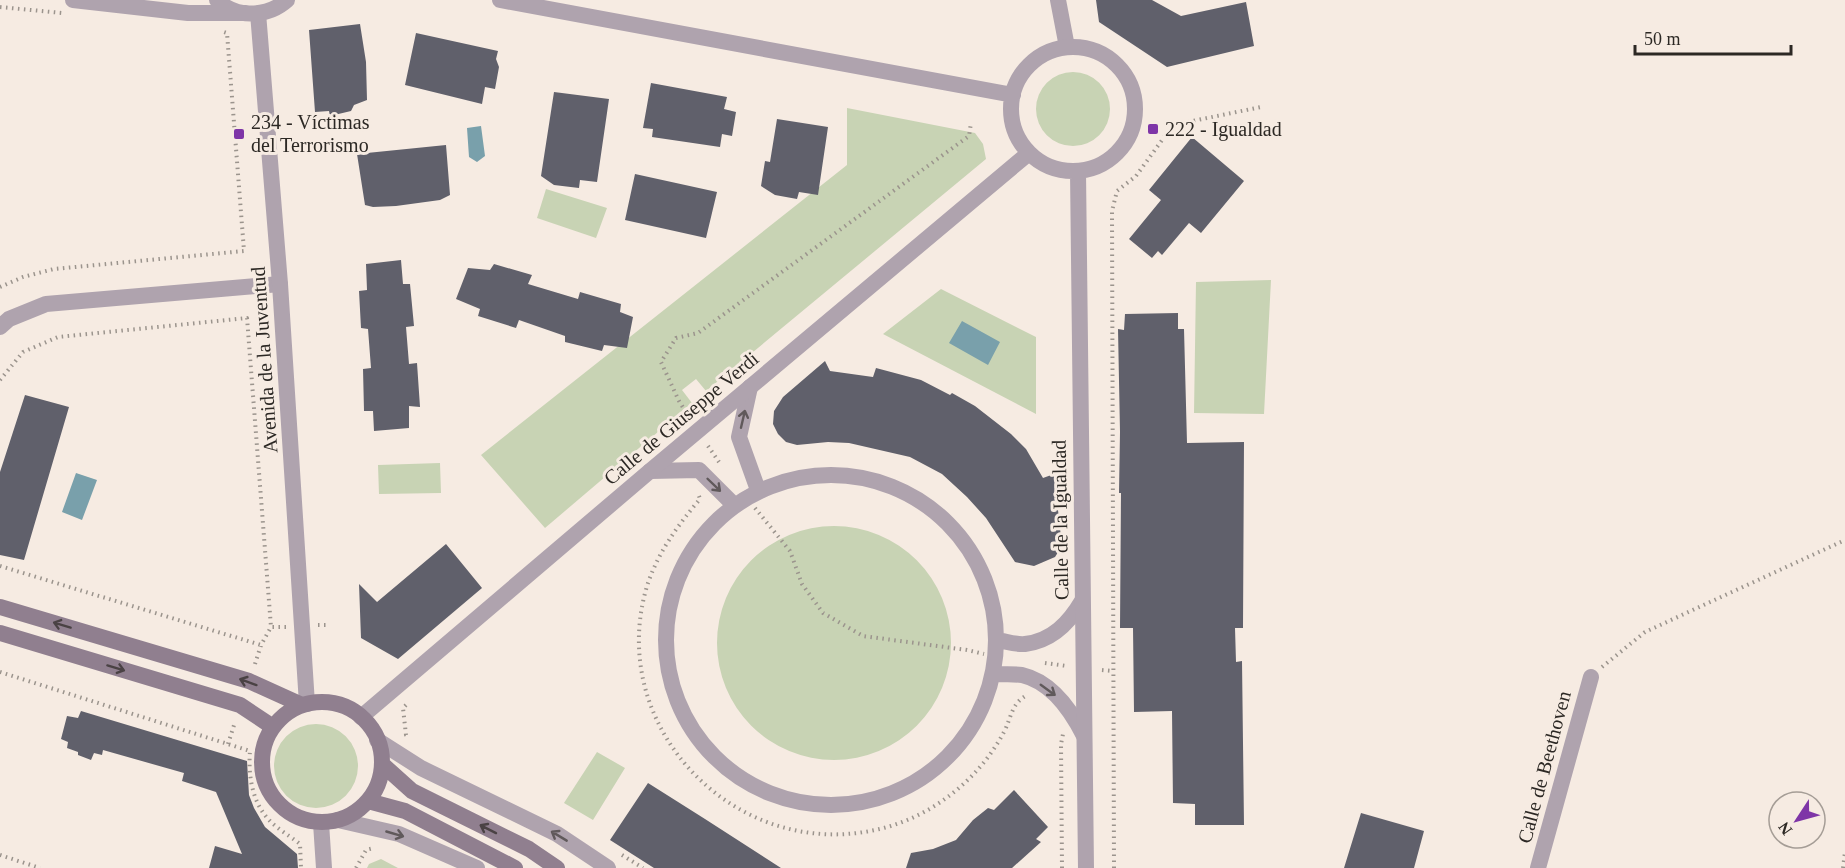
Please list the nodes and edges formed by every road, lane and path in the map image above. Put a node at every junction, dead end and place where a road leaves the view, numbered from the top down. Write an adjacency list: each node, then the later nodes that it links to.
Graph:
1 (217, 0): 7 (street)
2 (288, 0): 7 (street)
3 (501, 0): 10 (street)
4 (1058, 0): 9 (street)
5 (0, 7): 6 (path)
6 (71, 7): 7 (street)
7 (252, 13): 15 (street, Avenida de la Juventud)
8 (217, 31): 16 (path)
9 (1066, 47): 10 (street); 14 (street)
10 (1013, 95): 13 (street)
11 (1261, 106): 36 (path)
12 (971, 123): 20 (path)
13 (1029, 153): 14 (street); 19 (street, Calle de Giuseppe Verdi)
14 (1078, 171): 27 (street, Calle de la Igualdad)
15 (280, 284): 17 (street); 41 (street, Avenida de la Juventud)
16 (0, 287)
17 (0, 327)
18 (0, 380): 29 (path)
19 (750, 387): 20 (street, Calle de Giuseppe Verdi); 24 (street, one-way to 19)
20 (698, 431): 21 (path); 22 (street, Calle de Giuseppe Verdi)
21 (725, 469)
22 (650, 471): 24 (street, one-way to 24); 42 (street, Calle de Giuseppe Verdi)
23 (697, 491): 39 (path)
24 (746, 498): 31 (street); 34 (path); 34 (street)
25 (1845, 540): 38 (path)
26 (0, 566): 32 (path)
27 (1082, 601): 31 (street); 35 (street, Calle de la Igualdad)
28 (0, 607): 41 (main road, one-way to 28)
29 (271, 627)
30 (0, 633): 43 (main road, one-way to 43)
31 (997, 640): 34 (street)
32 (261, 645)
33 (1040, 663): 35 (path)
34 (995, 665): 45 (street, one-way to 45)
35 (1083, 669): 36 (path); 45 (street, Calle de la Igualdad)
36 (1113, 671): 67 (path)
37 (0, 672): 57 (path)
38 (1591, 677): 68 (street, Calle de Beethoven)
39 (1034, 692)
40 (410, 700): 47 (path)
41 (305, 704): 42 (main road); 43 (main road)
42 (361, 717): 46 (main road)
43 (273, 727): 51 (main road)
44 (1063, 733): 65 (path)
45 (1084, 736): 66 (street, Calle de la Igualdad)
46 (377, 740): 48 (main road); 63 (street, one-way to 46)
47 (414, 741)
48 (382, 764): 49 (main road); 62 (main road, one-way to 48)
49 (368, 801): 50 (main road); 61 (main road)
50 (338, 820): 51 (main road); 60 (street, one-way to 60)
51 (321, 823): 58 (street)
52 (381, 846): 59 (path)
53 (615, 851): 64 (path)
54 (1845, 852): 69 (path)
55 (0, 855): 56 (path)
56 (40, 868)
57 (301, 868)
58 (324, 868)
59 (356, 868)
60 (477, 868)
61 (515, 868)
62 (557, 868)
63 (608, 868)
64 (643, 868)
65 (1062, 868)
66 (1086, 868)
67 (1114, 868)
68 (1538, 868)
69 (1843, 868)

